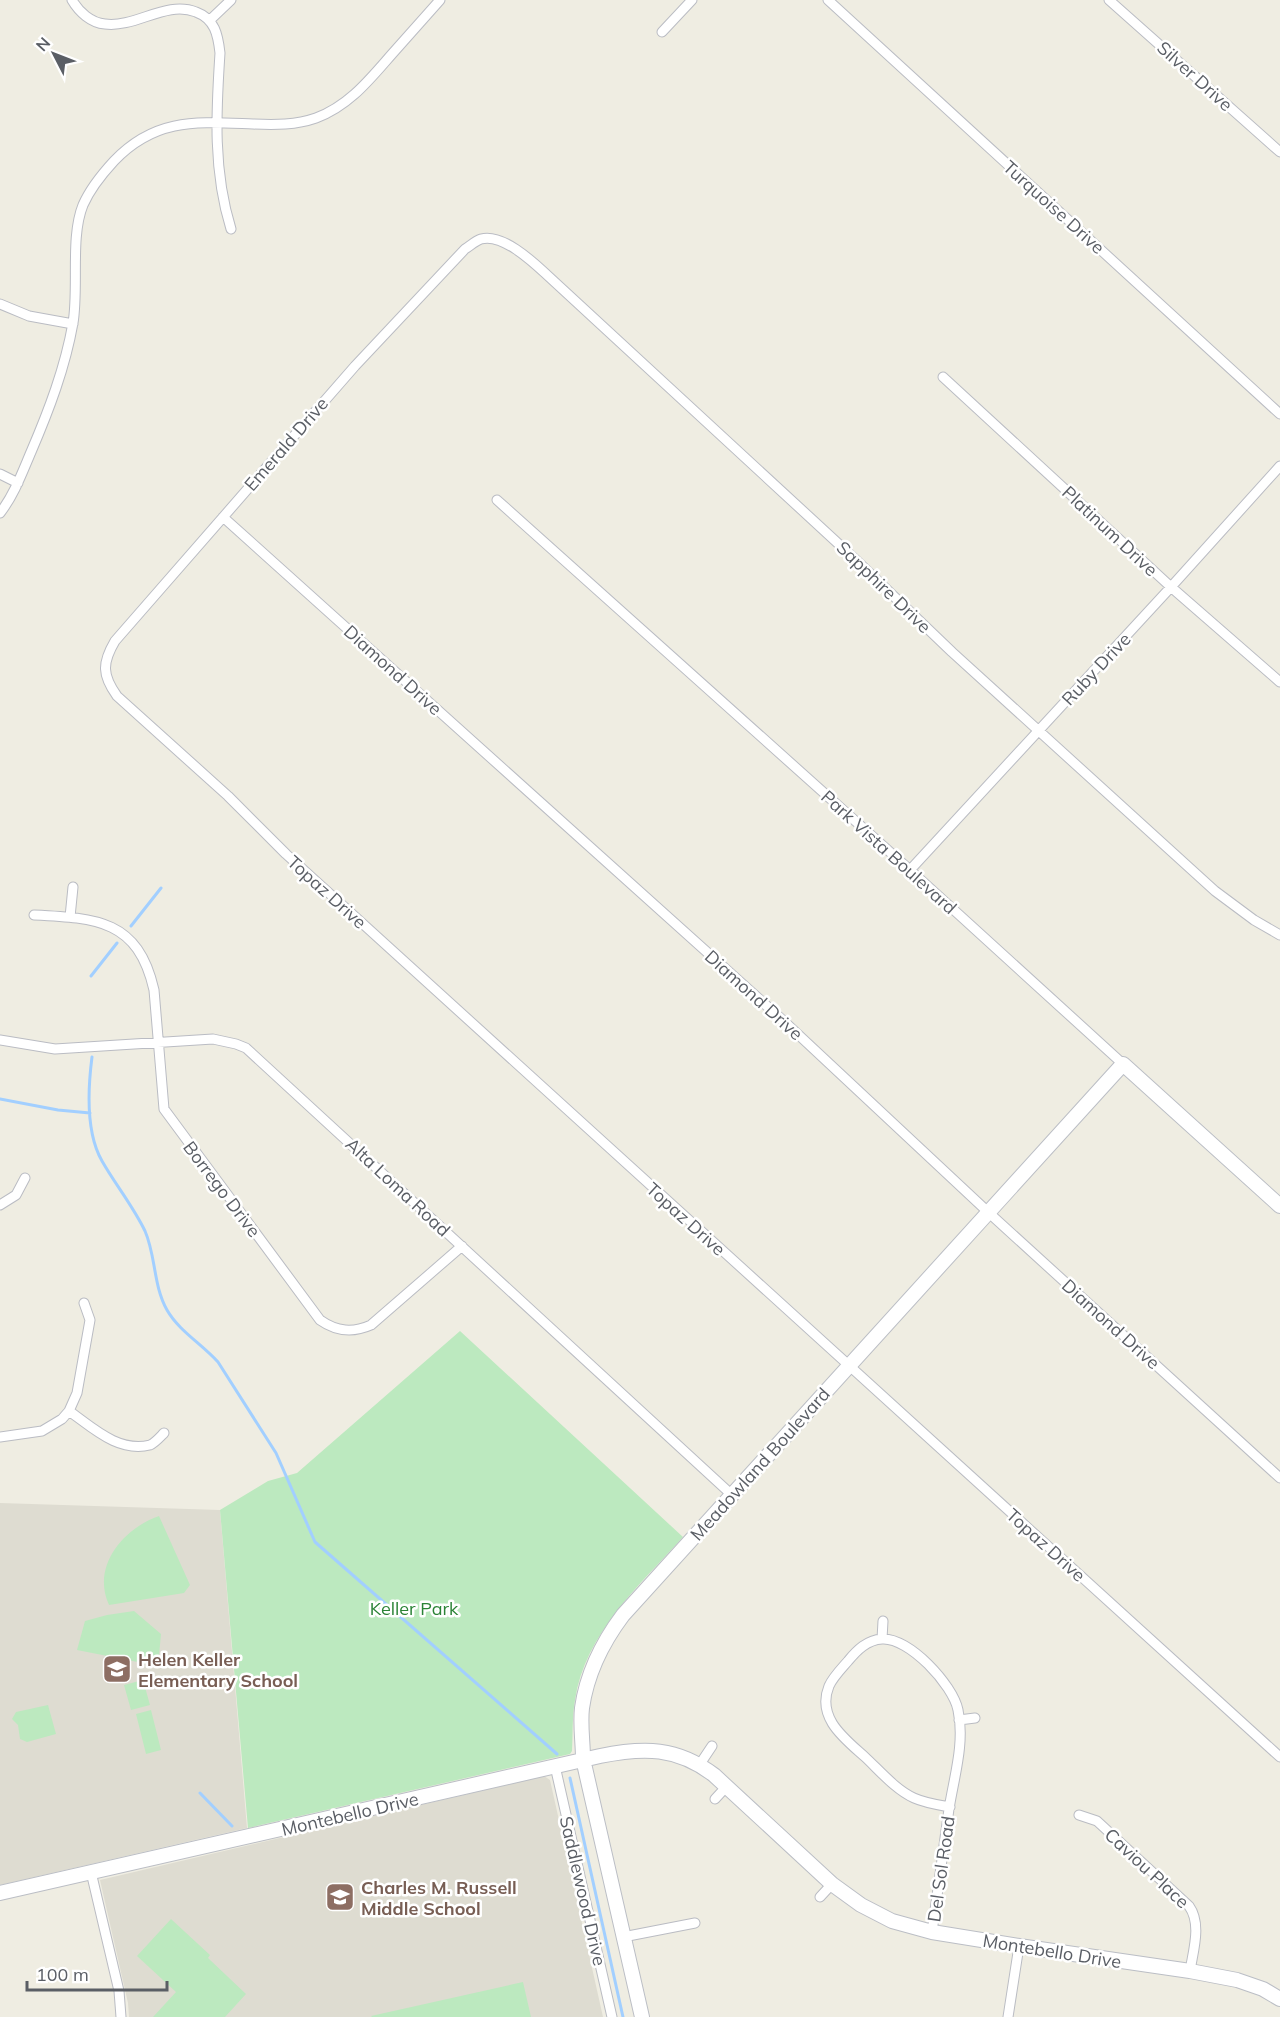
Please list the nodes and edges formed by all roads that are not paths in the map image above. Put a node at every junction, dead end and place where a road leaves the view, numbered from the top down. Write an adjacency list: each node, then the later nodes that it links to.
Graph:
1 (72, 0): 7 (street)
2 (231, 0): 7 (street)
3 (440, 0): 9 (street)
4 (692, 0): 8 (street)
5 (828, 0): 16 (street, Turquoise Drive)
6 (1109, 0): 10 (street, Silver Drive)
7 (210, 20): 9 (street)
8 (662, 32)
9 (218, 123): 11 (street); 14 (street)
10 (1280, 152)
11 (231, 229)
12 (490, 239): 22 (street, Emerald Drive); 26 (street, Sapphire Drive)
13 (0, 304): 14 (street)
14 (72, 324): 19 (street)
15 (943, 377): 23 (street, Platinum Drive)
16 (1280, 414)
17 (1280, 466): 23 (street, Ruby Drive)
18 (0, 474): 19 (street)
19 (18, 483): 21 (street)
20 (497, 500): 27 (street, Park Vista Boulevard)
21 (0, 513)
22 (223, 517): 24 (street, Emerald Drive); 38 (street, Diamond Drive)
23 (1172, 587): 25 (street, Platinum Drive); 26 (street, Ruby Drive)
24 (105, 671): 41 (street, Topaz Drive)
25 (1280, 682)
26 (1039, 731): 27 (street, Ruby Drive); 31 (street, Sapphire Drive)
27 (910, 870): 34 (street, Park Vista Boulevard)
28 (73, 887): 30 (street)
29 (34, 915): 30 (street, Borrego Drive)
30 (70, 917): 33 (street, Borrego Drive)
31 (1280, 935)
32 (0, 1040): 33 (street, Alta Loma Road)
33 (159, 1042): 39 (street, Alta Loma Road); 39 (street, Borrego Drive)
34 (1123, 1064): 37 (street, Park Vista Boulevard); 38 (street, Meadowland Boulevard)
35 (25, 1178): 36 (street)
36 (0, 1205)
37 (1280, 1206)
38 (988, 1212): 41 (street, Meadowland Boulevard); 45 (street, Diamond Drive)
39 (462, 1246): 46 (street, Alta Loma Road)
40 (84, 1303): 42 (street)
41 (849, 1366): 46 (street, Meadowland Boulevard); 52 (street, Topaz Drive)
42 (69, 1411): 43 (street); 44 (street)
43 (164, 1433)
44 (0, 1437)
45 (1280, 1478)
46 (732, 1495): 53 (street, Meadowland Boulevard)
47 (883, 1621): 48 (street)
48 (882, 1639): 50 (street, Del Sol Road); 58 (street, Del Sol Road)
49 (975, 1718): 50 (street)
50 (959, 1720): 58 (street, Del Sol Road)
51 (712, 1746): 54 (street)
52 (1278, 1753)
53 (583, 1759): 54 (street, Montebello Drive); 55 (street, Montebello Drive); 66 (street, Meadowland Boulevard)
54 (700, 1764): 56 (street, Montebello Drive)
55 (555, 1766): 60 (street, Montebello Drive); 71 (street, Saddlewood Drive)
56 (727, 1786): 57 (street); 61 (street, Montebello Drive)
57 (715, 1799)
58 (950, 1807): 65 (street, Del Sol Road)
59 (1079, 1815): 68 (street, Caviou Place)
60 (91, 1872): 62 (street, Montebello Drive); 70 (street)
61 (832, 1884): 63 (street); 65 (street, Montebello Drive)
62 (0, 1893)
63 (820, 1897)
64 (695, 1923): 66 (street)
65 (932, 1932): 67 (street, Montebello Drive)
66 (623, 1937): 72 (street, Meadowland Boulevard)
67 (1019, 1946): 68 (street, Montebello Drive); 73 (street)
68 (1190, 1971): 69 (street, Montebello Drive)
69 (1280, 1999)
70 (121, 2017)
71 (612, 2017)
72 (642, 2017)
73 (1008, 2017)

